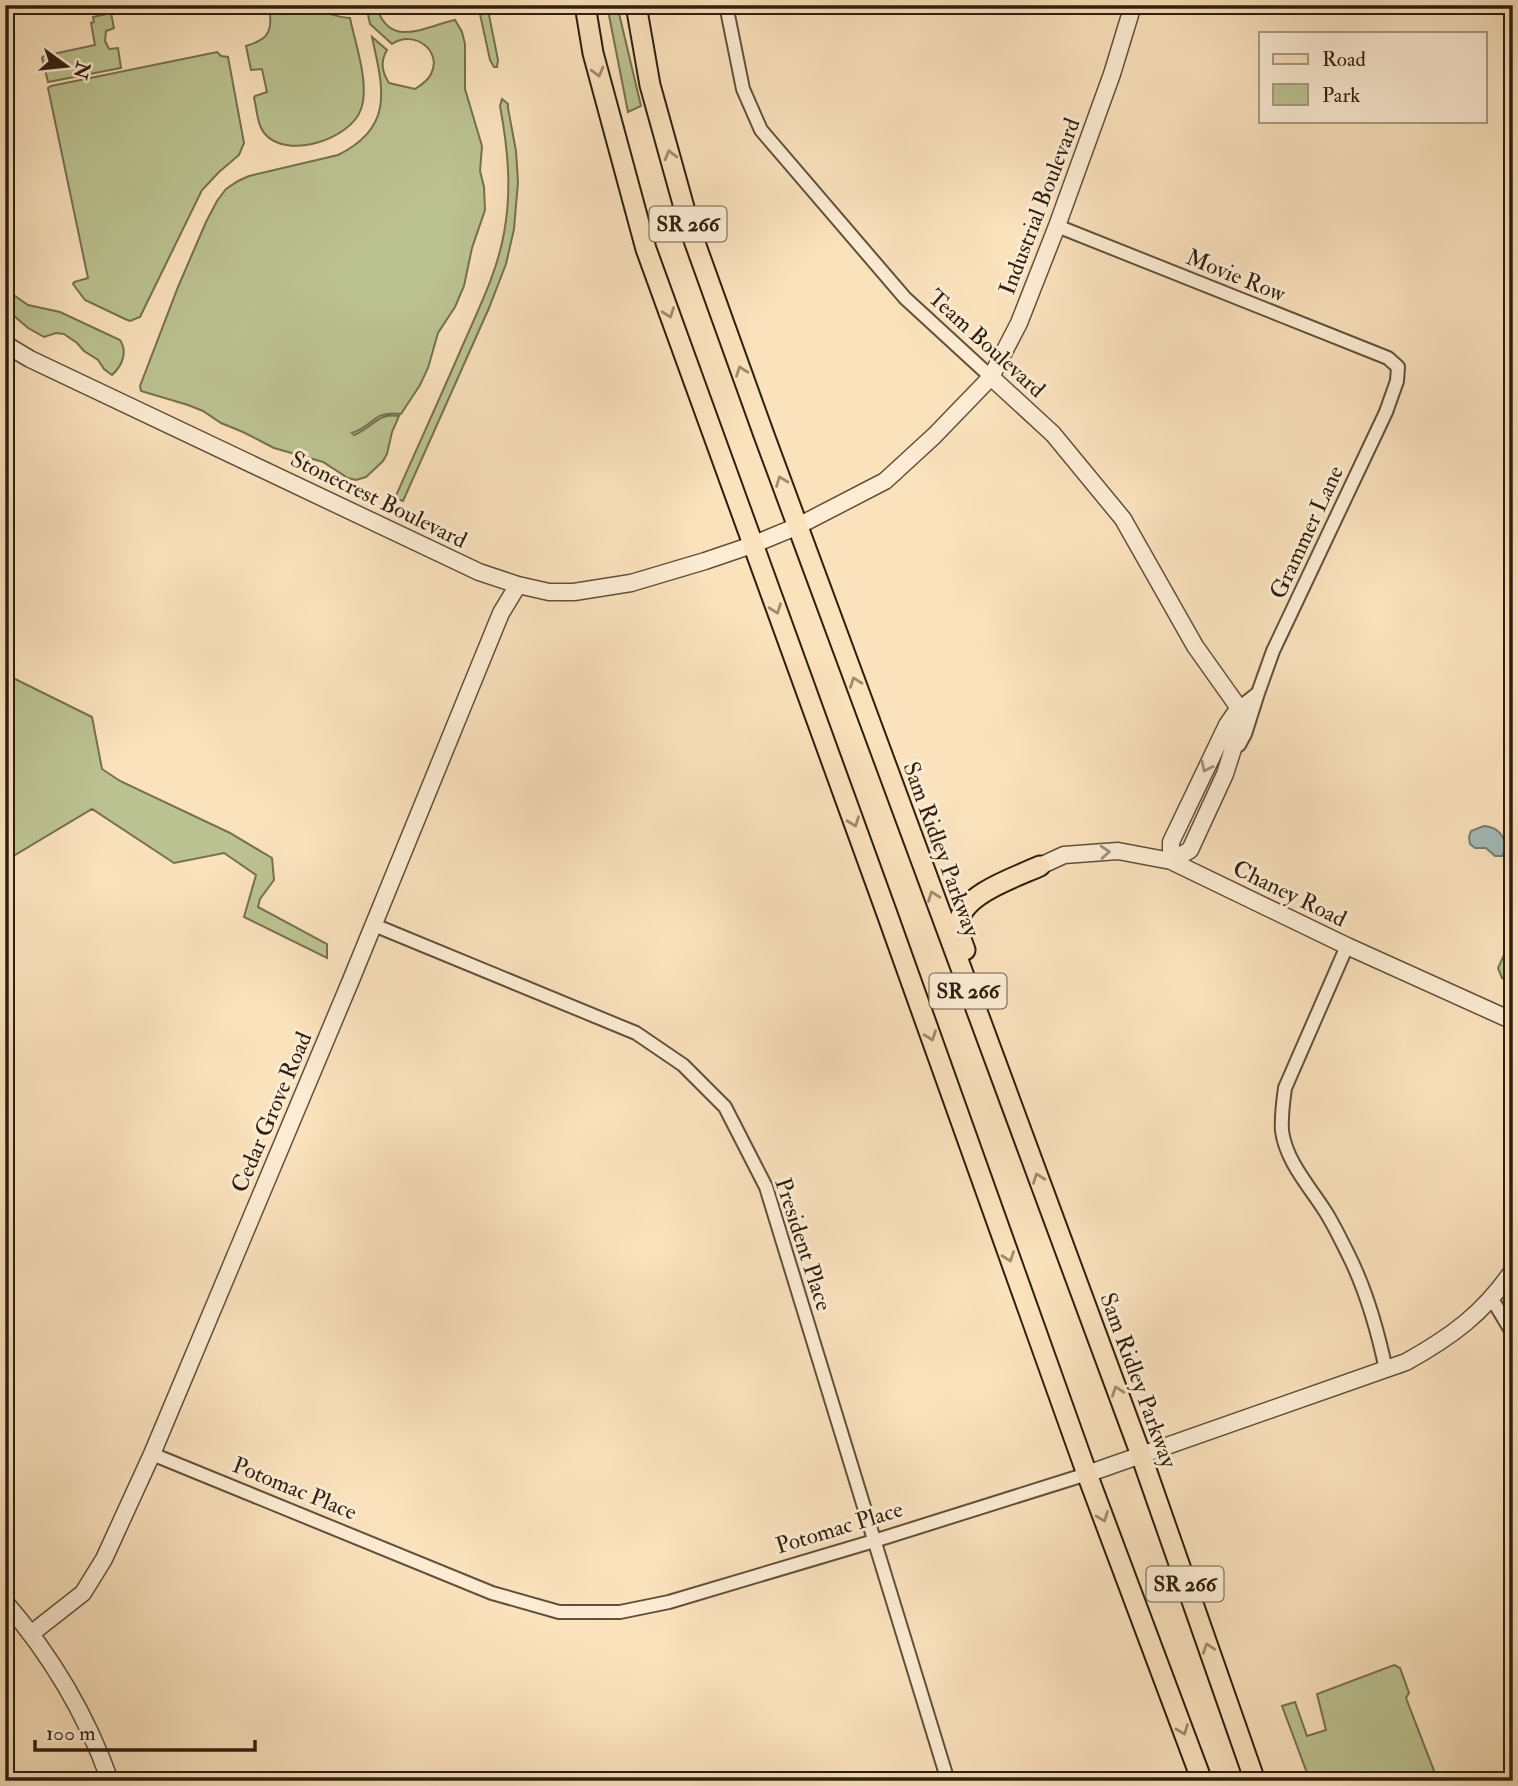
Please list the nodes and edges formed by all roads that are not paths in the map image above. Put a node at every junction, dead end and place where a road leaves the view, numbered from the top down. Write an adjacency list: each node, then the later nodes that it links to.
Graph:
1 (585, 5): 10 (main road, SR 266, one-way to 10)
2 (636, 5): 9 (main road, Sam Ridley Parkway / SR 266, one-way to 2)
3 (726, 5): 8 (street, Team Boulevard)
4 (1133, 5): 5 (street, Industrial Boulevard)
5 (1057, 226): 7 (street, Movie Row); 8 (street, Industrial Boulevard)
6 (5, 344): 11 (street, Stonecrest Boulevard)
7 (1398, 367): 12 (street, Grammer Lane)
8 (991, 377): 9 (street, Industrial Boulevard); 13 (street, Team Boulevard)
9 (798, 526): 10 (street, Industrial Boulevard); 22 (main road, Sam Ridley Parkway / SR 266, one-way to 9)
10 (752, 545): 11 (street, Stonecrest Boulevard); 29 (main road, SR 266, one-way to 29)
11 (518, 585): 19 (street, Cedar Grove Road)
12 (1258, 693): 13 (street); 14 (street, Grammer Lane)
13 (1239, 708): 14 (street); 15 (street, one-way to 15)
14 (1225, 774): 16 (street)
15 (1191, 798): 16 (street); 17 (street)
16 (1211, 807): 17 (street)
17 (1171, 862): 18 (street, Chaney Road, one-way to 17); 20 (street, Chaney Road)
18 (1040, 866): 22 (main road)
19 (374, 925): 27 (street, Cedar Grove Road); 30 (street, President Place)
20 (1348, 946): 21 (street, Chaney Road); 26 (street)
21 (1513, 1021)
22 (1025, 1144): 28 (main road, Sam Ridley Parkway / SR 266, one-way to 22)
23 (1513, 1270): 24 (street, Potomac Place)
24 (1492, 1298): 25 (street); 26 (street, Potomac Place)
25 (1513, 1334)
26 (1386, 1370): 28 (street, Potomac Place)
27 (152, 1454): 30 (street, Potomac Place); 32 (street, Cedar Grove Road)
28 (1141, 1455): 29 (street, Potomac Place); 36 (main road, Sam Ridley Parkway / SR 266, one-way to 28)
29 (1087, 1474): 30 (street, Potomac Place); 35 (main road, SR 266, one-way to 35)
30 (874, 1541): 34 (street, President Place)
31 (5, 1602): 32 (street)
32 (32, 1633): 33 (street)
33 (110, 1781)
34 (948, 1781)
35 (1202, 1781)
36 (1255, 1781)

